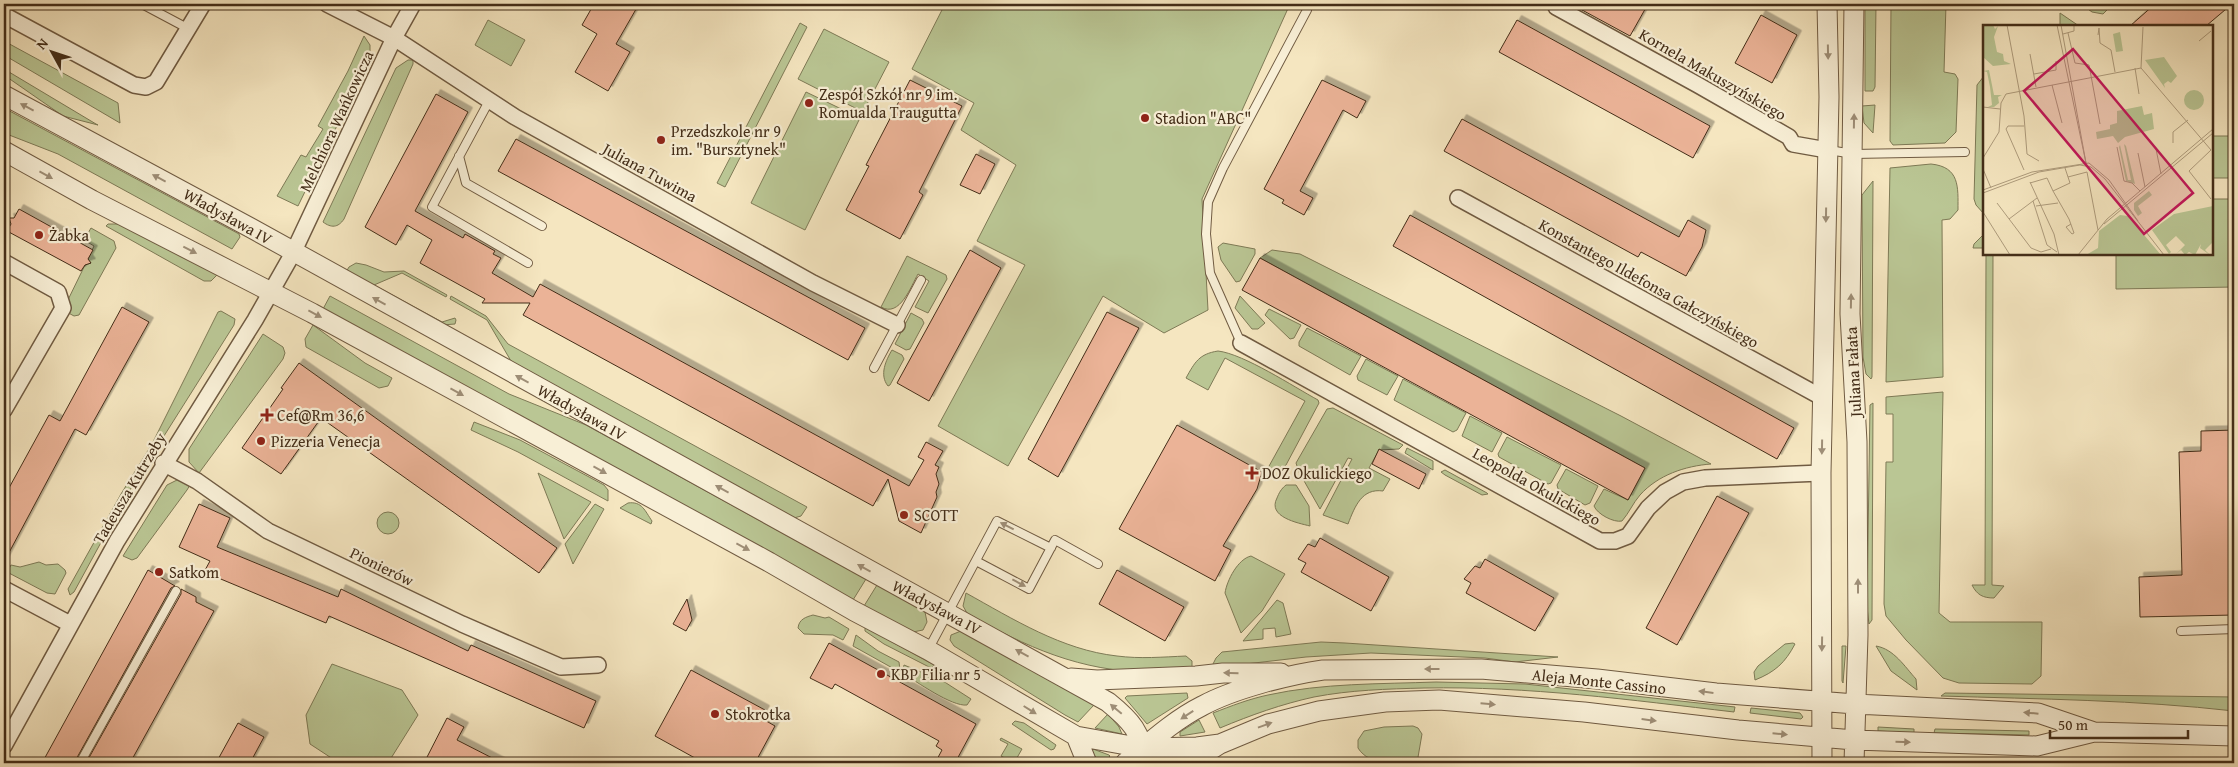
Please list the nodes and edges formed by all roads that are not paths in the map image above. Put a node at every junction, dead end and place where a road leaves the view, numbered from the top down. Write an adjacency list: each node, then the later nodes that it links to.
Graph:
1 (142, 4): 10 (lane)
2 (203, 4): 10 (street)
3 (326, 4): 11 (street)
4 (413, 4): 11 (street, Melchiora Wańkowicza)
5 (1827, 4): 14 (street, Juliana Fałata, one-way to 14)
6 (1854, 4): 17 (street, Juliana Fałata, one-way to 6)
7 (1556, 7): 14 (street, Kornela Makuszyńskiego)
8 (1307, 10): 27 (lane)
9 (4, 15): 10 (street)
10 (189, 29)
11 (394, 38): 13 (street, Juliana Tuwima); 21 (street, Melchiora Wańkowicza)
12 (4, 95): 21 (street, Władysława IV, one-way to 12)
13 (489, 101): 18 (lane); 26 (street, Juliana Tuwima)
14 (1827, 150): 17 (lane); 29 (street, Juliana Fałata, one-way to 29)
15 (4, 151): 25 (street, one-way to 25)
16 (1965, 152): 17 (lane)
17 (1853, 154): 47 (street, Juliana Fałata, one-way to 17)
18 (459, 156): 20 (lane); 23 (lane)
19 (1458, 198): 29 (street, Konstantego Ildefonsa Gałczyńskiego)
20 (542, 226)
21 (293, 253): 25 (street, Tadeusza Kutrzeby); 38 (street, Władysława IV, one-way to 21)
22 (4, 262): 30 (street)
23 (528, 263)
24 (921, 280): 26 (lane)
25 (271, 292): 31 (street, Tadeusza Kutrzeby); 42 (street, one-way to 42)
26 (897, 325): 28 (lane)
27 (1240, 342): 32 (street, Leopolda Okulickiego)
28 (874, 368)
29 (1823, 398): 32 (street, Juliana Fałata, one-way to 32)
30 (4, 410)
31 (163, 463): 39 (street, Tadeusza Kutrzeby); 43 (street, Pionierów)
32 (1822, 473): 46 (street, Juliana Fałata, one-way to 46)
33 (1051, 548): 34 (lane, one-way to 34); 34 (lane, one-way to 33); 35 (lane)
34 (976, 561): 38 (lane)
35 (1098, 564)
36 (4, 589): 39 (street)
37 (176, 591): 56 (lane)
38 (949, 613): 42 (lane); 45 (street, Władysława IV, one-way to 38)
39 (70, 624): 54 (street, Tadeusza Kutrzeby)
40 (2234, 629): 41 (lane)
41 (2181, 631)
42 (928, 650): 49 (street, one-way to 49)
43 (598, 665)
44 (1297, 674): 45 (street, one-way to 45); 46 (street, Aleja Monte Cassino, one-way to 44); 55 (street, Aleja Monte Cassino, one-way to 55)
45 (1065, 677): 55 (street, Władysława IV, one-way to 45)
46 (1821, 701): 47 (street, Aleja Monte Cassino); 51 (street, Juliana Fałata)
47 (1855, 704): 48 (street, Aleja Monte Cassino, one-way to 47); 52 (street, Juliana Fałata)
48 (2094, 732): 50 (street, Aleja Monte Cassino); 52 (street, Aleja Monte Cassino, one-way to 48)
49 (1076, 736): 55 (street); 57 (street)
50 (2234, 736)
51 (1822, 738): 52 (street, Aleja Monte Cassino); 53 (street, Aleja Monte Cassino, one-way to 51); 60 (street, Juliana Fałata)
52 (1854, 740): 61 (street, Juliana Fałata)
53 (1220, 744): 55 (street); 59 (street, Aleja Monte Cassino)
54 (4, 746)
55 (1143, 756): 58 (street, Aleja Monte Cassino)
56 (80, 763)
57 (1087, 763)
58 (1125, 763)
59 (1190, 763)
60 (1822, 763)
61 (1854, 763)

